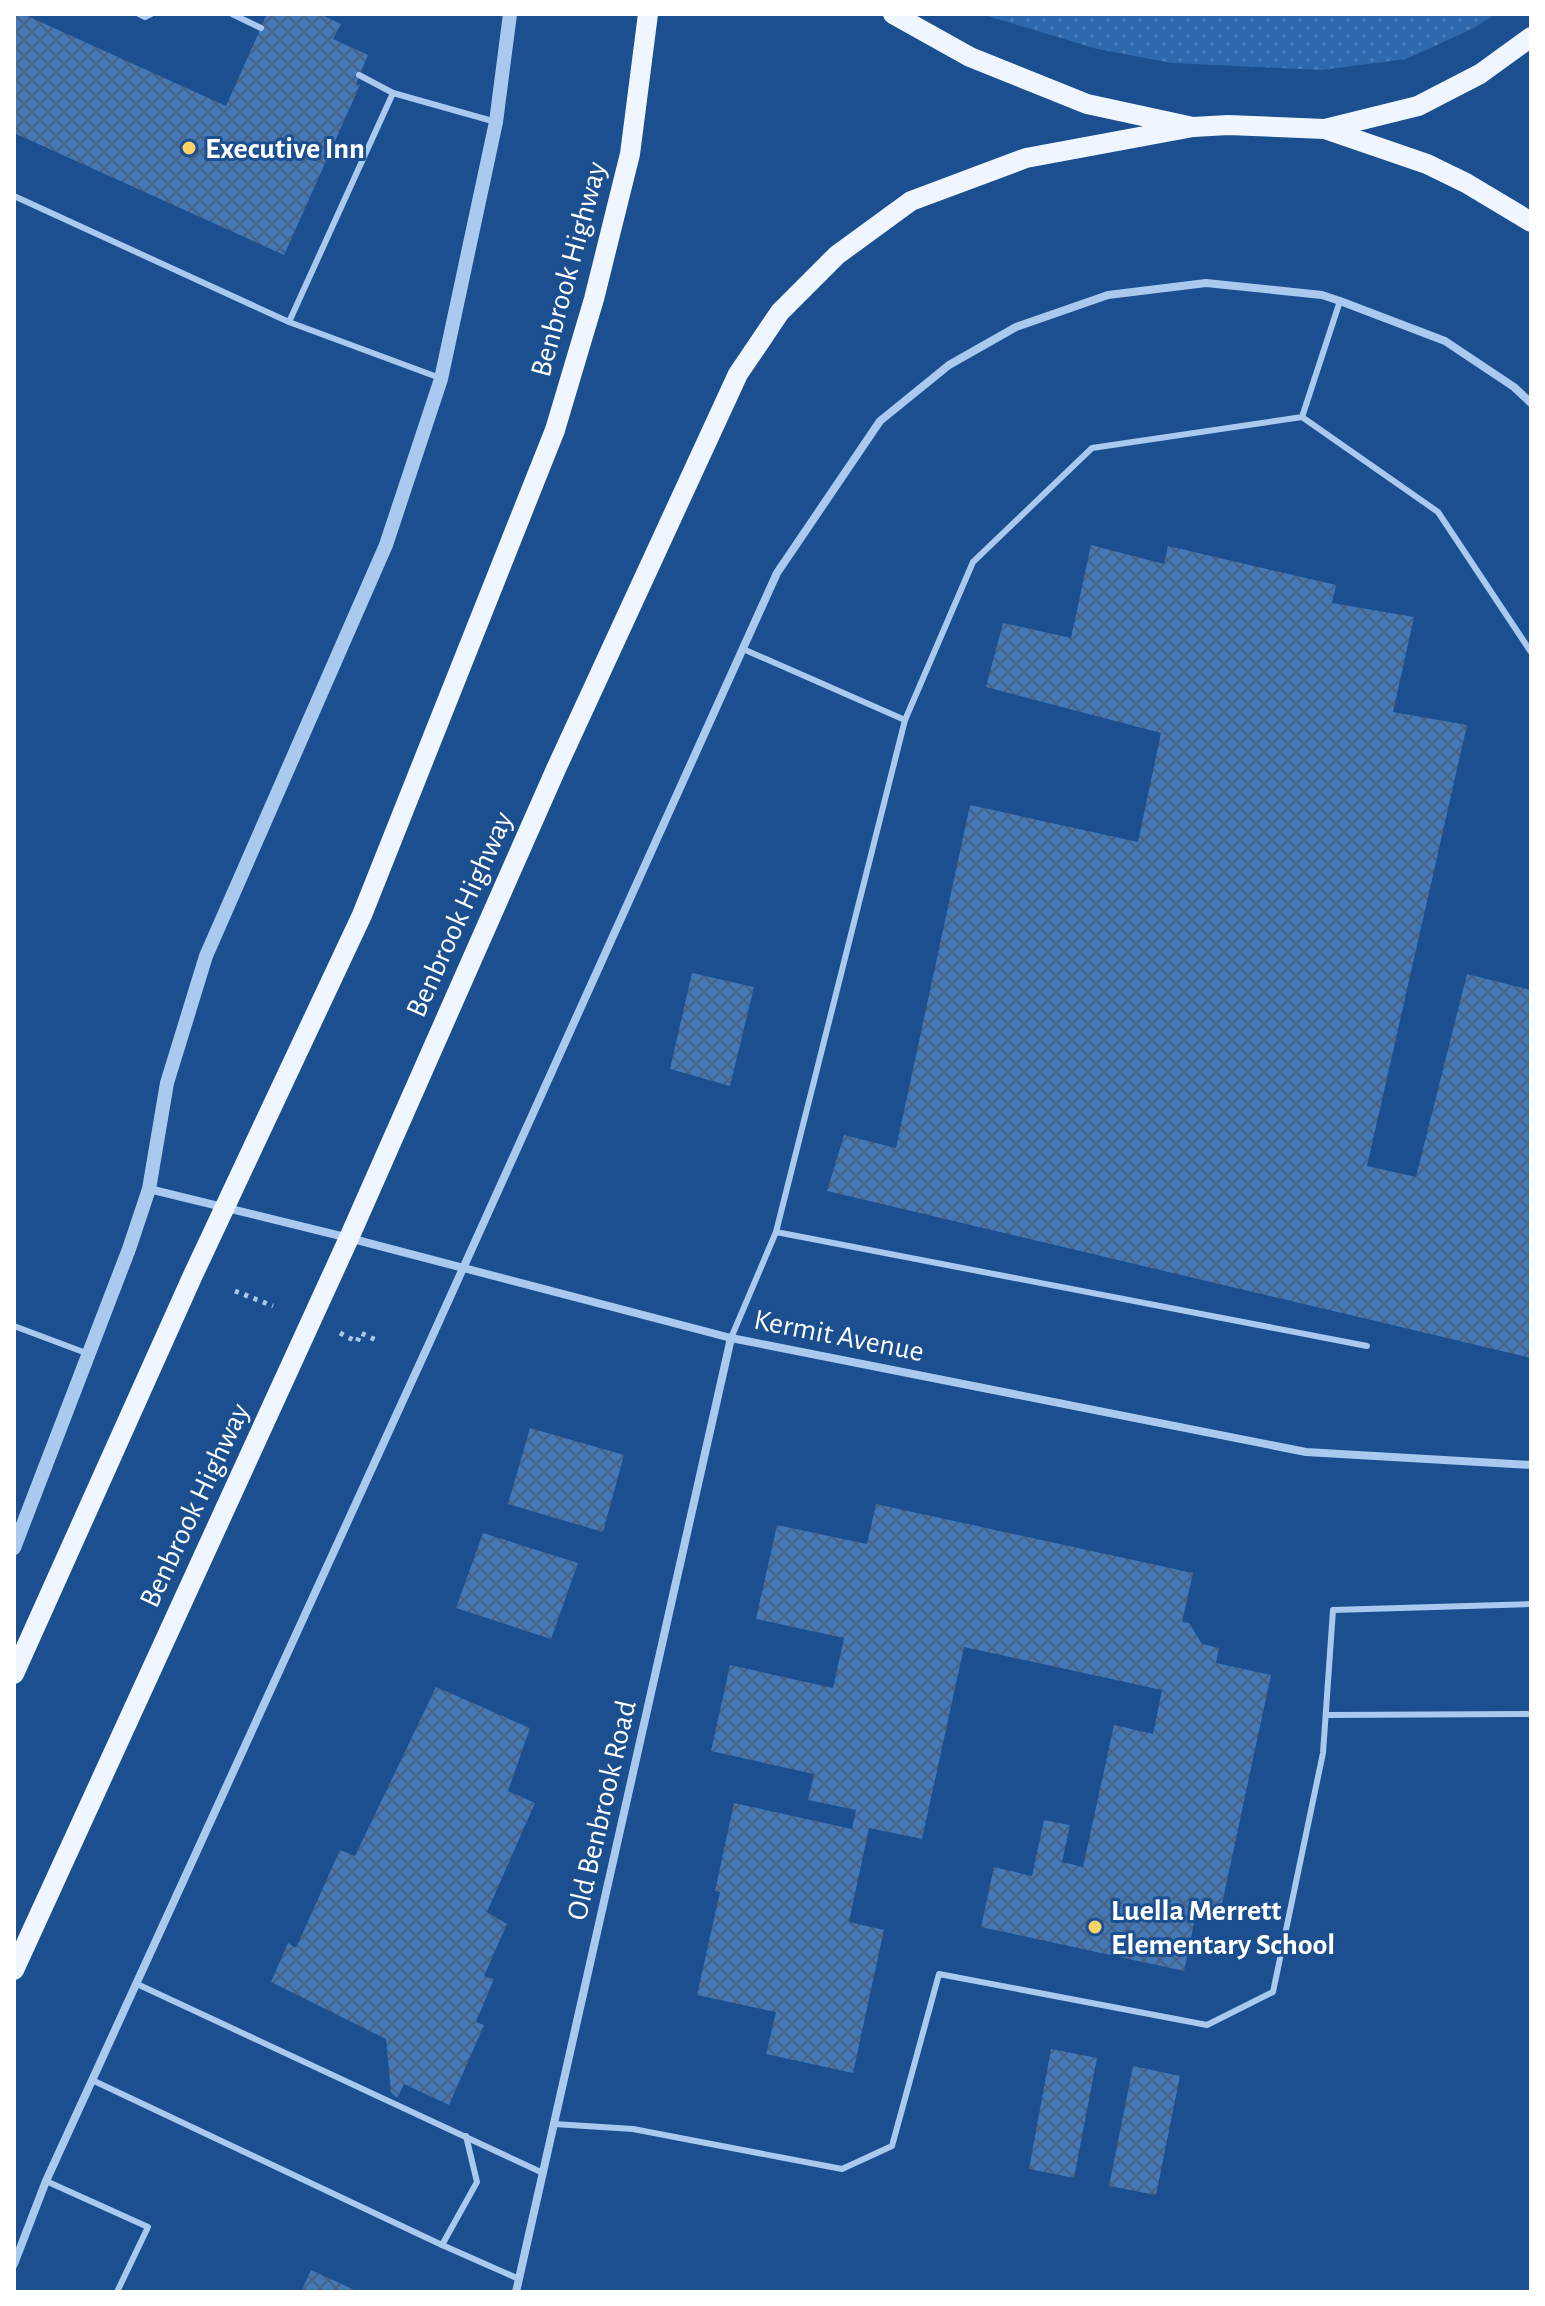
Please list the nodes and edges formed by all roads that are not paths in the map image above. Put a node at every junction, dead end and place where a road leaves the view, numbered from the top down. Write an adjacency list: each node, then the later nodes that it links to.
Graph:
1 (139, 14): 2 (lane)
2 (151, 14)
3 (232, 14): 7 (lane)
4 (510, 14): 11 (street)
5 (648, 14): 25 (main road, Benbrook Highway)
6 (893, 14): 12 (main road)
7 (261, 28)
8 (1531, 37): 13 (main road)
9 (359, 75): 10 (lane)
10 (393, 93): 11 (lane); 17 (lane)
11 (496, 122): 18 (street)
12 (1193, 127): 13 (main road); 27 (main road, Benbrook Highway)
13 (1325, 129): 15 (main road)
14 (14, 196): 17 (lane)
15 (1531, 222)
16 (1340, 301): 19 (street); 20 (lane); 21 (street)
17 (289, 322): 18 (lane)
18 (441, 379): 24 (street)
19 (1531, 403)
20 (1302, 417): 22 (lane); 23 (lane)
21 (743, 649): 23 (lane); 28 (street)
22 (1531, 652)
23 (905, 720): 26 (lane)
24 (149, 1189): 25 (street, Kermit Avenue); 32 (street)
25 (225, 1210): 27 (street, Kermit Avenue); 36 (main road, Benbrook Highway)
26 (776, 1232): 30 (lane); 31 (lane)
27 (349, 1238): 28 (street, Kermit Avenue); 39 (main road, Benbrook Highway)
28 (463, 1269): 30 (street, Kermit Avenue); 40 (street)
29 (14, 1326): 32 (lane)
30 (731, 1338): 33 (street, Kermit Avenue); 42 (street, Old Benbrook Road)
31 (1367, 1346)
32 (90, 1354): 34 (street)
33 (1531, 1465)
34 (14, 1548)
35 (1531, 1604): 38 (lane)
36 (14, 1674)
37 (1531, 1714): 38 (lane)
38 (1326, 1715): 42 (lane)
39 (14, 1970)
40 (137, 1984): 41 (street); 43 (lane)
41 (92, 2080): 45 (street); 46 (lane)
42 (554, 2124): 44 (street, Old Benbrook Road)
43 (466, 2136): 44 (lane); 46 (lane)
44 (543, 2173): 48 (street, Old Benbrook Road)
45 (46, 2181): 47 (street); 49 (lane)
46 (442, 2245): 48 (lane)
47 (14, 2264)
48 (519, 2279): 50 (street, Old Benbrook Road)
49 (117, 2292)
50 (516, 2292)

